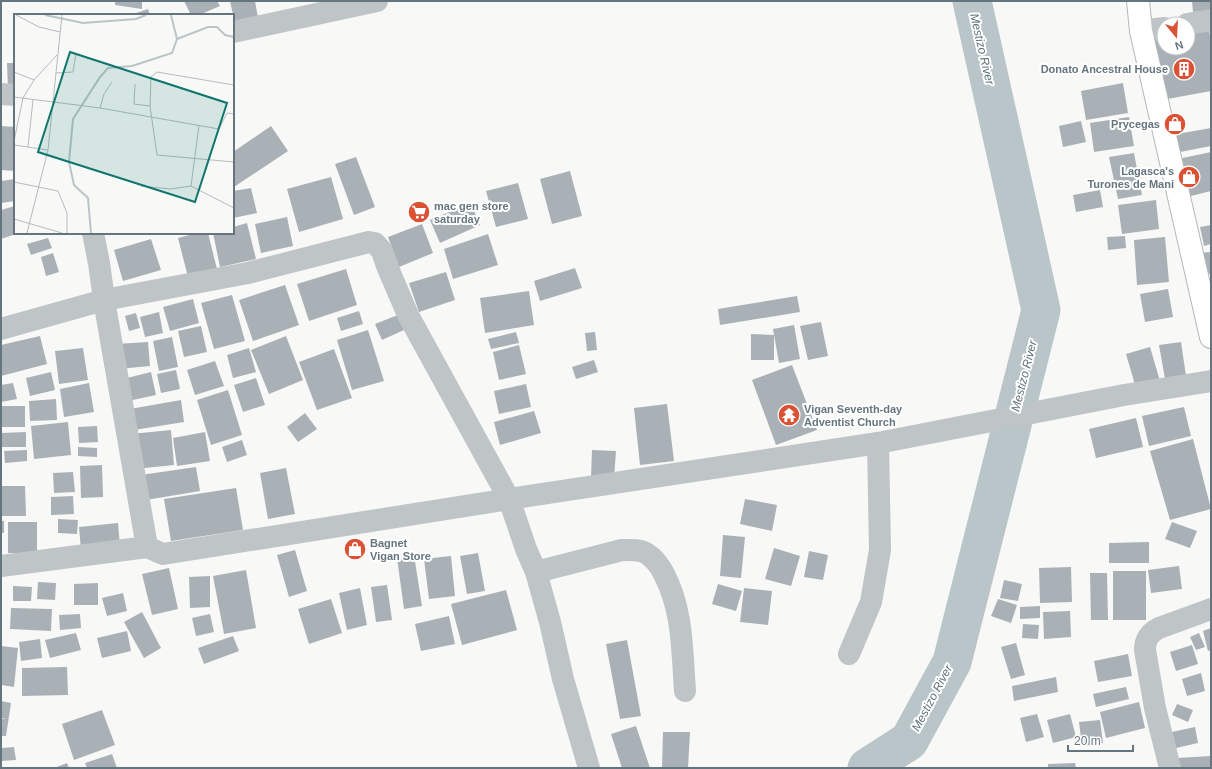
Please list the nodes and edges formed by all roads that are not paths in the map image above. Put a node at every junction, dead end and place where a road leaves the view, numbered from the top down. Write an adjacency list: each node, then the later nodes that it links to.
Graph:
1 (377, 1): 7 (street)
2 (1138, 1): 6 (main road)
3 (1211, 20): 4 (street)
4 (1196, 22)
5 (1156, 29): 6 (street)
6 (1141, 31): 13 (main road)
7 (234, 32)
8 (1, 94): 9 (street)
9 (14, 95)
10 (93, 234): 11 (street)
11 (104, 300): 12 (street); 16 (street); 17 (street)
12 (1, 329)
13 (1211, 337)
14 (1211, 381): 15 (street)
15 (878, 443): 16 (street); 21 (street)
16 (509, 499): 17 (street); 19 (street)
17 (147, 548): 18 (street)
18 (1, 566)
19 (536, 572): 22 (street); 23 (street)
20 (1211, 609): 24 (street)
21 (849, 654)
22 (685, 691)
23 (589, 768)
24 (1170, 768)

